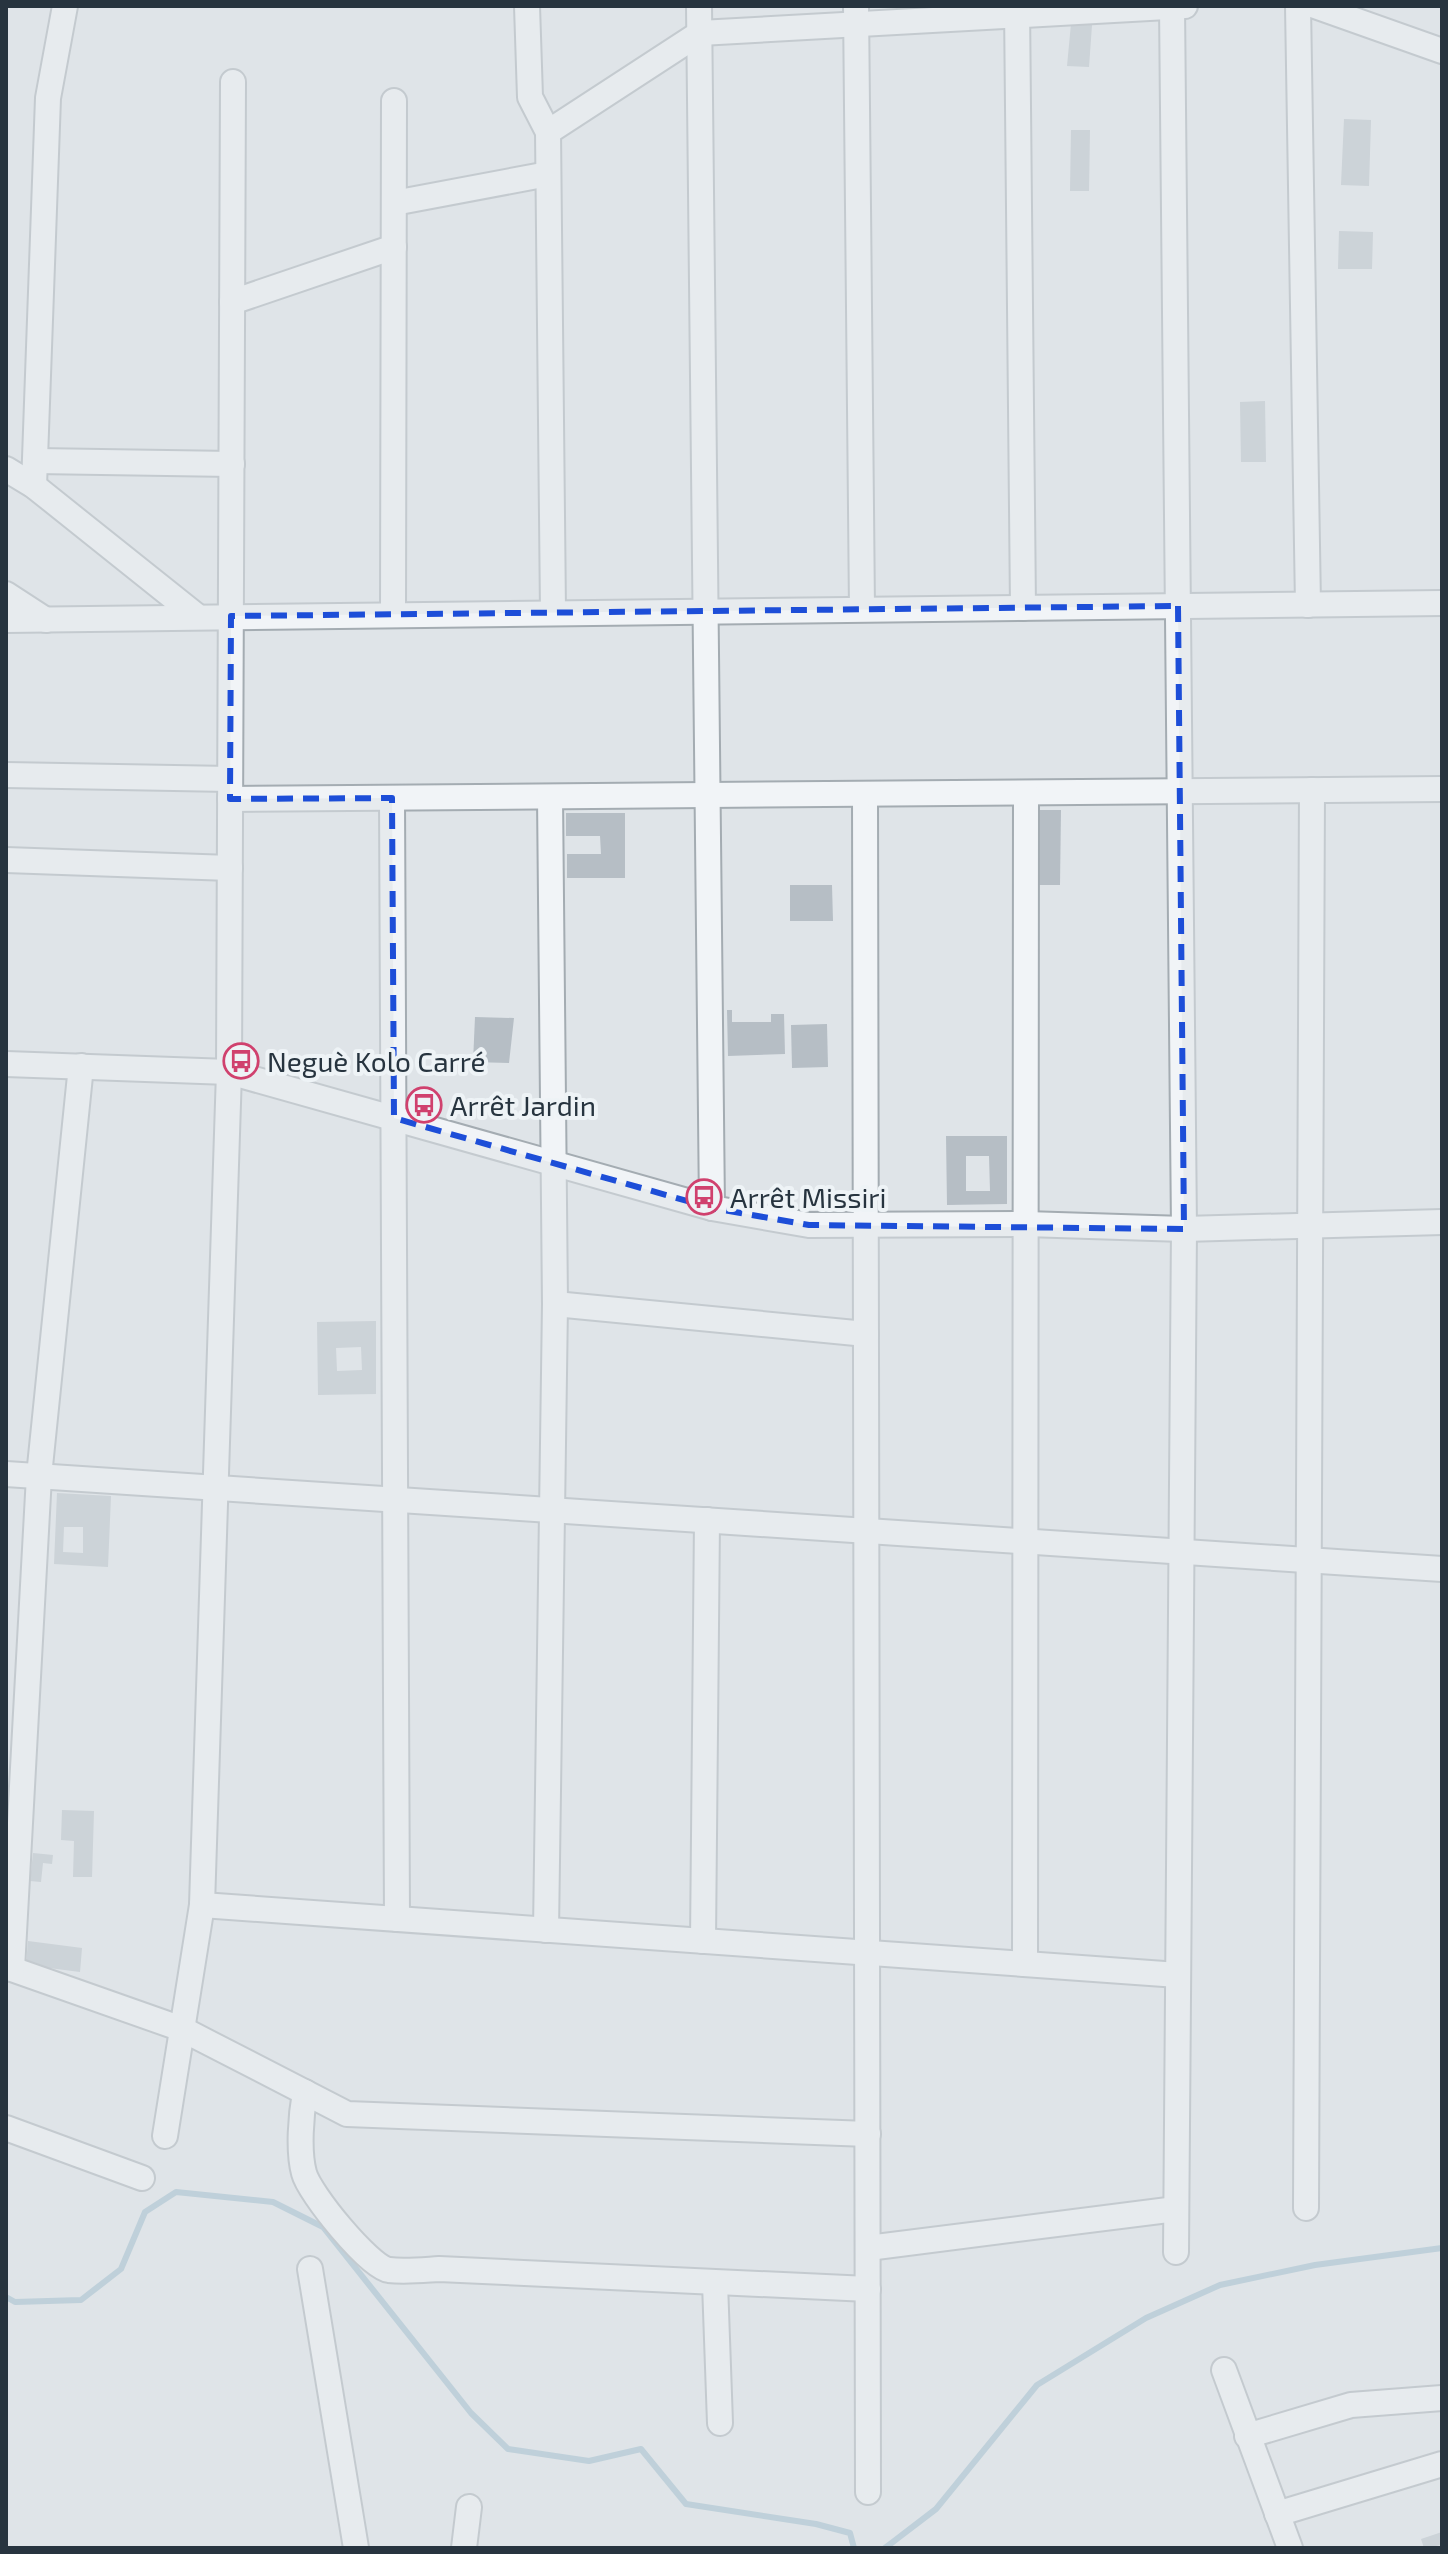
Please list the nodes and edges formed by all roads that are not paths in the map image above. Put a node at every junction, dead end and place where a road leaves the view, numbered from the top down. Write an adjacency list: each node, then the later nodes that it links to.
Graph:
1 (65, 6): 19 (street)
2 (527, 6): 14 (street)
3 (699, 6): 10 (street)
4 (1172, 6): 5 (street); 8 (street); 26 (street)
5 (1185, 6)
6 (1298, 6): 25 (street)
7 (1315, 6): 11 (street)
8 (1017, 11): 9 (street); 27 (street)
9 (857, 15): 10 (street); 28 (street)
10 (700, 33): 14 (street); 29 (street)
11 (1442, 51)
12 (233, 82): 18 (street)
13 (394, 101): 16 (street)
14 (548, 132): 15 (street)
15 (548, 174): 16 (street); 30 (street)
16 (394, 203): 17 (street)
17 (394, 247): 18 (street); 31 (street)
18 (232, 302): 20 (street)
19 (36, 461): 20 (street); 22 (street)
20 (232, 464): 32 (street)
21 (6, 469): 22 (street)
22 (34, 486): 33 (street)
23 (6, 594): 35 (street)
24 (1442, 603): 25 (street)
25 (1308, 605): 26 (street)
26 (1178, 606): 27 (street); 40 (street)
27 (1023, 608): 28 (street)
28 (862, 609): 29 (street)
29 (706, 611): 30 (street); 43 (street)
30 (553, 612): 31 (street)
31 (393, 614): 32 (street)
32 (231, 616): 33 (street); 37 (street)
33 (198, 617): 35 (street)
34 (6, 620): 35 (street)
35 (46, 620)
36 (6, 775): 37 (street)
37 (230, 789): 45 (street); 47 (street)
38 (1442, 789): 39 (street)
39 (1312, 790): 40 (street); 57 (street)
40 (1180, 791): 41 (street); 58 (street)
41 (1026, 793): 42 (street); 56 (street)
42 (865, 794): 43 (street); 55 (street)
43 (708, 795): 44 (street); 53 (street)
44 (550, 797): 45 (street); 52 (street)
45 (392, 798): 51 (street)
46 (6, 860): 47 (street)
47 (230, 868): 50 (street)
48 (6, 1064): 49 (street)
49 (81, 1066): 50 (street); 62 (street)
50 (229, 1072): 51 (street); 63 (street)
51 (394, 1118): 52 (street); 64 (street)
52 (553, 1163): 53 (street); 59 (street)
53 (712, 1208): 55 (street)
54 (1442, 1222): 57 (street)
55 (865, 1224): 56 (street); 60 (street)
56 (1026, 1224): 58 (street); 68 (street)
57 (1311, 1225): 58 (street); 70 (street)
58 (1184, 1229): 69 (street)
59 (555, 1304): 60 (street); 65 (street)
60 (866, 1334): 67 (street)
61 (6, 1474): 62 (street)
62 (39, 1476): 63 (street); 78 (street)
63 (216, 1488): 64 (street); 72 (street)
64 (397, 1500): 65 (street); 73 (street)
65 (550, 1510): 66 (street); 74 (street)
66 (707, 1520): 67 (street); 75 (street)
67 (866, 1530): 68 (street); 76 (street)
68 (1025, 1541): 69 (street); 77 (street)
69 (1181, 1551): 70 (street); 79 (street)
70 (1309, 1560): 71 (street); 86 (street)
71 (1442, 1569)
72 (202, 1905): 73 (street); 80 (street)
73 (397, 1919): 74 (street)
74 (546, 1930): 75 (street)
75 (703, 1941): 76 (street)
76 (867, 1953): 77 (street); 83 (street)
77 (1025, 1964): 79 (street)
78 (9, 1968): 80 (street)
79 (1178, 1975): 87 (street)
80 (182, 2029): 81 (street); 84 (street)
81 (305, 2092): 83 (street); 91 (street)
82 (6, 2128): 85 (street)
83 (868, 2134): 88 (street)
84 (165, 2136)
85 (142, 2178)
86 (1306, 2208)
87 (1176, 2209): 88 (street); 89 (street)
88 (868, 2248): 92 (street)
89 (1176, 2252)
90 (310, 2269): 101 (street)
91 (715, 2283): 92 (street); 95 (street)
92 (868, 2289): 98 (street)
93 (1224, 2370): 96 (street)
94 (1442, 2398): 96 (street)
95 (720, 2423)
96 (1247, 2436): 100 (street)
97 (1442, 2464): 100 (street)
98 (868, 2492)
99 (469, 2507): 102 (street)
100 (1277, 2514): 103 (street)
101 (356, 2548)
102 (464, 2548)
103 (1290, 2548)

